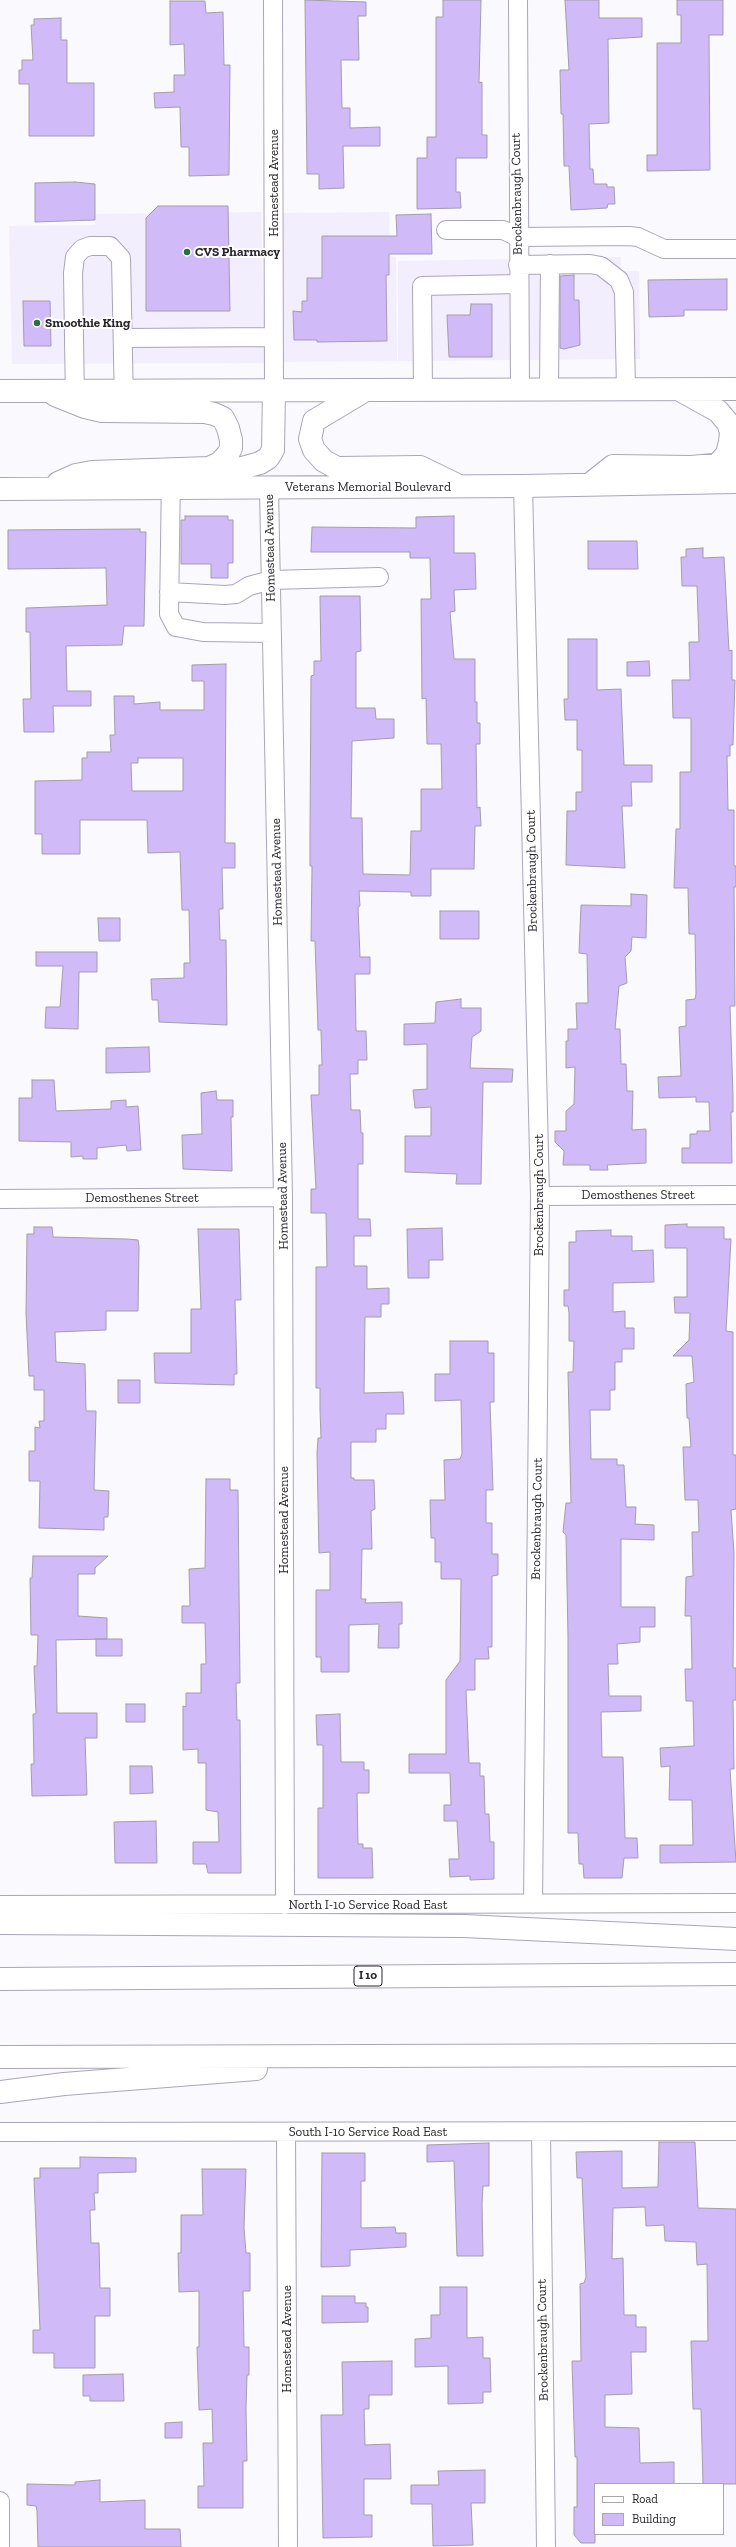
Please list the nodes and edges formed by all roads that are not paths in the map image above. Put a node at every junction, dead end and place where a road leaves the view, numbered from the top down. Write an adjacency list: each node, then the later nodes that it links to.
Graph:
1 (273, 0): 9 (street, Homestead Avenue)
2 (518, 0): 4 (street, Brockenbraugh Court)
3 (446, 230): 4 (street)
4 (518, 237): 5 (street); 7 (street, Brockenbraugh Court)
5 (736, 249)
6 (550, 264): 7 (street); 12 (street); 13 (street)
7 (518, 265): 8 (street, Brockenbraugh Court)
8 (518, 284): 11 (street, Brockenbraugh Court); 14 (street)
9 (274, 337): 10 (street); 19 (street, Homestead Avenue)
10 (123, 338): 20 (street); 21 (street)
11 (520, 388): 12 (main road); 14 (main road)
12 (549, 388): 13 (main road)
13 (626, 388): 15 (main road)
14 (423, 389): 17 (main road)
15 (678, 389): 16 (main road); 22 (main road)
16 (736, 389)
17 (367, 390): 19 (main road); 27 (main road)
18 (0, 391): 20 (main road)
19 (274, 391): 21 (main road); 23 (main road)
20 (76, 397): 21 (main road)
21 (124, 401): 23 (main road)
22 (727, 463): 26 (main road)
23 (209, 468): 24 (main road)
24 (171, 479): 29 (main road, Veterans Memorial Boulevard); 30 (main road); 33 (street)
25 (736, 482): 26 (main road, Veterans Memorial Boulevard)
26 (589, 485): 28 (main road, Veterans Memorial Boulevard)
27 (460, 486): 28 (main road, Veterans Memorial Boulevard); 29 (main road, Veterans Memorial Boulevard)
28 (523, 486): 36 (street, Brockenbraugh Court)
29 (269, 488): 32 (street, Homestead Avenue)
30 (0, 489)
31 (379, 578): 32 (street)
32 (271, 580): 33 (street); 34 (street, Homestead Avenue)
33 (169, 592): 34 (street)
34 (272, 633): 37 (street, Homestead Avenue)
35 (736, 1195): 36 (street, Demosthenes Street)
36 (540, 1196): 40 (street, Brockenbraugh Court)
37 (283, 1197): 38 (street, Demosthenes Street); 42 (street, Homestead Avenue)
38 (0, 1199)
39 (736, 1903): 40 (street, North I-10 Service Road East)
40 (533, 1904): 42 (street, North I-10 Service Road East)
41 (0, 1905): 42 (street, North I-10 Service Road East)
42 (285, 1905)
43 (0, 1923): 44 (main road)
44 (736, 1939)
45 (736, 1974): 46 (main road, I 10)
46 (0, 1979)
47 (428, 2055): 48 (main road); 49 (main road); 50 (main road)
48 (736, 2055)
49 (0, 2057)
50 (0, 2092)
51 (0, 2132): 52 (street, South I-10 Service Road East)
52 (286, 2132): 53 (street, South I-10 Service Road East); 57 (street, Homestead Avenue)
53 (541, 2132): 54 (street, South I-10 Service Road East); 58 (street, Brockenbraugh Court)
54 (736, 2132)
55 (0, 2501): 56 (street)
56 (0, 2547)
57 (288, 2547)
58 (546, 2547)

